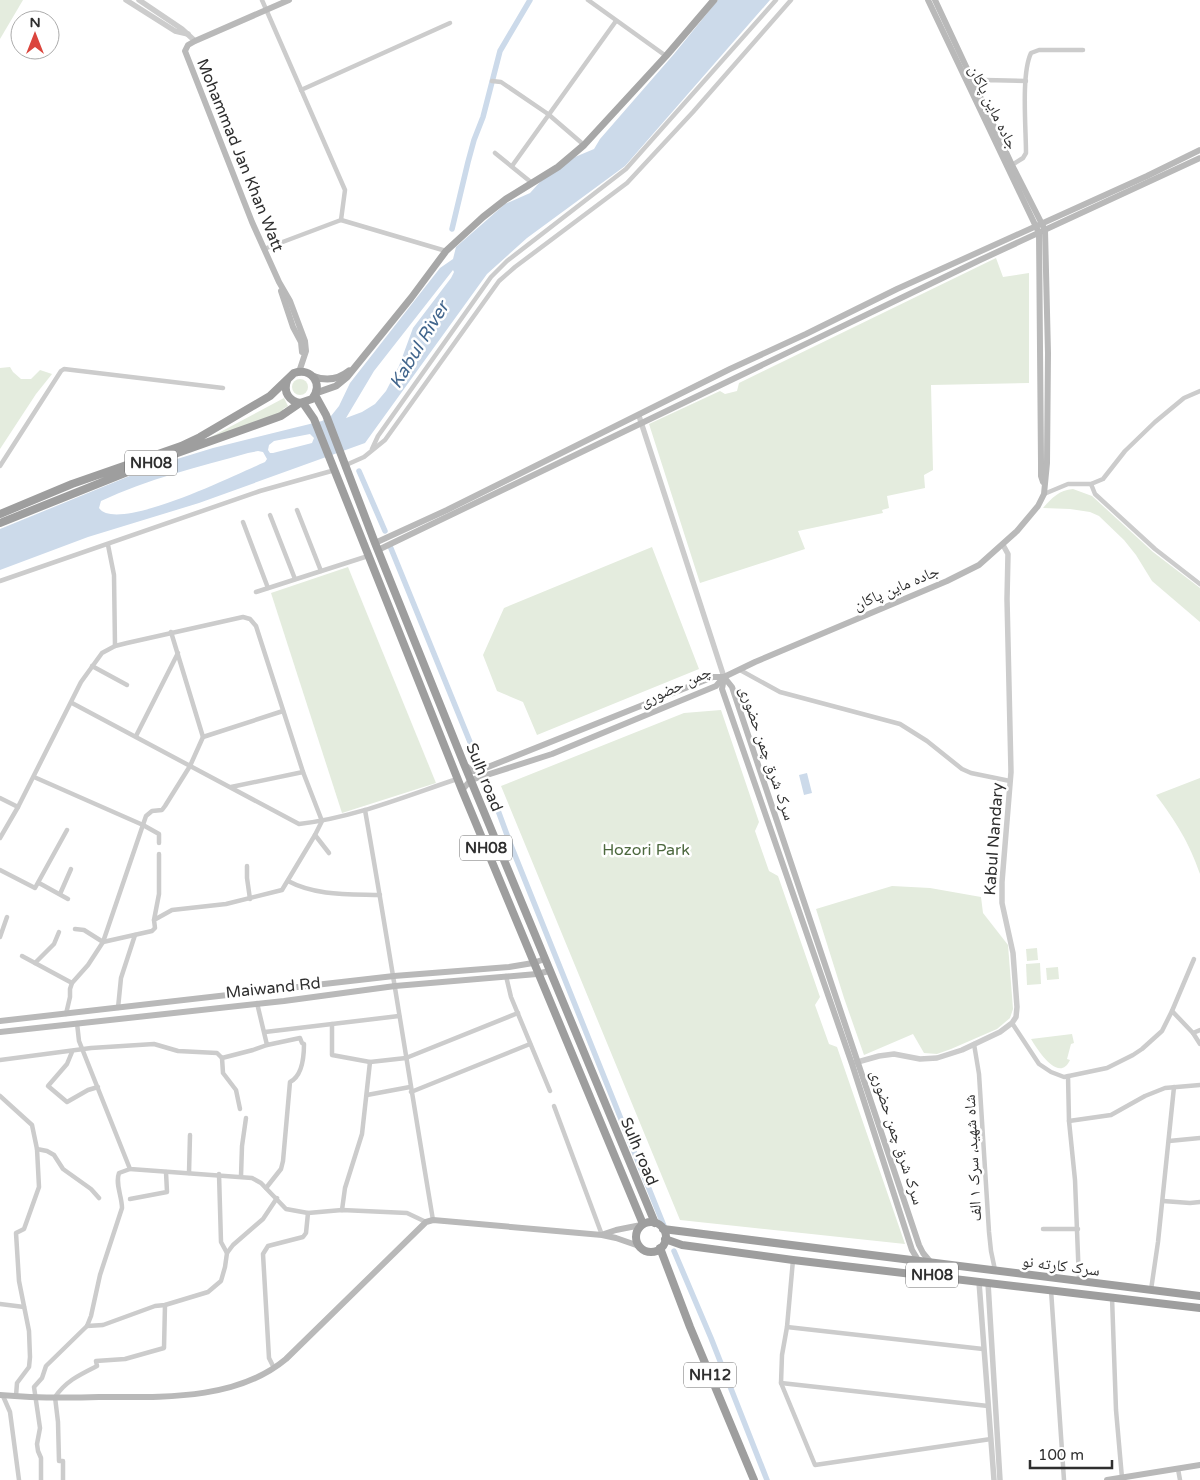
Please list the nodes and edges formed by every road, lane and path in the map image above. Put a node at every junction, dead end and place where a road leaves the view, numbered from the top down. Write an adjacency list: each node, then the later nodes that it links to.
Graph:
1 (126, 0): 14 (street)
2 (139, 0): 14 (street)
3 (262, 0): 11 (street)
4 (289, 0): 11 (main road)
5 (588, 0): 12 (street)
6 (776, 0): 35 (street)
7 (792, 0): 36 (street)
8 (928, 0): 31 (main road, جاده ماین پاکان)
9 (935, 0): 20 (main road)
10 (712, 1): 17 (main road)
11 (266, 10): 15 (main road); 21 (street)
12 (616, 21): 17 (street); 22 (street)
13 (450, 23): 21 (street)
14 (188, 34): 15 (street)
15 (195, 41): 33 (main road, Mohammad Jan Khan Watt)
16 (1083, 50): 19 (street)
17 (666, 56): 23 (main road)
18 (492, 81): 22 (street)
19 (1026, 81): 20 (street); 27 (street)
20 (974, 85): 27 (main road)
21 (302, 90): 30 (street)
22 (548, 114): 23 (street); 28 (street)
23 (584, 145): 29 (main road)
24 (1200, 150): 31 (main road)
25 (495, 153): 28 (street)
26 (1200, 158): 32 (main road)
27 (1012, 165): 31 (main road)
28 (512, 166): 29 (street)
29 (532, 183): 34 (main road)
30 (341, 220): 33 (street); 34 (street)
31 (1039, 224): 32 (main road); 45 (main road)
32 (1042, 232): 45 (main road); 51 (main road)
33 (264, 249): 38 (main road, Mohammad Jan Khan Watt)
34 (446, 250): 37 (main road)
35 (478, 294): 36 (street); 46 (street)
36 (485, 300): 46 (street)
37 (355, 366): 39 (main road); 43 (main road)
38 (296, 372): 39 (highway); 40 (highway, NH08)
39 (312, 376): 43 (highway, NH08)
40 (287, 380): 44 (highway, NH08); 53 (highway, NH08)
41 (223, 388): 48 (street)
42 (1200, 390): 50 (street)
43 (316, 394): 44 (highway, NH08); 47 (highway, Sulh road / NH08)
44 (302, 403): 49 (highway, Sulh road / NH08); 56 (highway, NH08)
45 (641, 419): 59 (main road); 72 (street)
46 (372, 450): 47 (street)
47 (346, 465): 59 (highway, Sulh road / NH08)
48 (0, 466)
49 (335, 470): 57 (street); 60 (highway, Sulh road / NH08)
50 (1091, 484): 51 (street); 64 (street)
51 (1044, 494): 58 (main road, جاده ماین پاکان)
52 (297, 510): 61 (street)
53 (0, 514)
54 (270, 515): 62 (street)
55 (243, 522): 65 (street)
56 (0, 523)
57 (108, 544): 63 (street); 68 (street)
58 (1003, 545): 71 (main road, جاده ماین پاکان); 86 (street, Kabul Nandary)
59 (376, 546): 76 (highway, Sulh road / NH08)
60 (368, 556): 61 (street); 77 (highway, Sulh road / NH08)
61 (321, 571): 62 (street)
62 (295, 579): 65 (street)
63 (0, 581)
64 (1200, 584)
65 (268, 588): 66 (street)
66 (256, 592)
67 (171, 632): 68 (street); 69 (street); 75 (street)
68 (115, 646): 70 (street)
69 (178, 652): 78 (street); 79 (street)
70 (92, 666): 73 (street); 74 (street)
71 (740, 670): 72 (main road, جاده ماین پاکان); 86 (street)
72 (724, 677): 80 (main road, چمن حضوری); 85 (main road, چمن حضوری); 151 (main road, سرک شرق چمن حضوری); 151 (main road, سرک شرق چمن حضوری)
73 (127, 685)
74 (72, 703): 78 (street); 83 (street)
75 (283, 711): 79 (street); 82 (street)
76 (448, 723): 77 (highway); 80 (highway, Sulh road / NH08)
77 (438, 733): 84 (highway, Sulh road / NH08)
78 (136, 736): 81 (street)
79 (203, 737): 81 (street)
80 (464, 764): 85 (highway, Sulh road / NH08)
81 (190, 766): 87 (street); 93 (street)
82 (303, 772): 87 (street); 92 (street)
83 (34, 777): 90 (street); 93 (street)
84 (457, 779): 88 (highway, Sulh road / NH08); 91 (street)
85 (471, 780): 88 (main road); 118 (highway, Sulh road / NH08)
86 (1010, 781): 134 (street, Kabul Nandary)
87 (230, 787): 92 (street)
88 (462, 790): 120 (highway, Sulh road / NH08)
89 (0, 798): 90 (street)
90 (18, 808): 96 (street)
91 (365, 810): 92 (street); 106 (street)
92 (322, 821): 95 (street)
93 (142, 825): 97 (street); 115 (street)
94 (67, 830): 104 (street)
95 (315, 836): 98 (street); 103 (street)
96 (0, 838)
97 (159, 843)
98 (329, 853)
99 (159, 854): 110 (street)
100 (247, 866): 108 (street)
101 (71, 869): 105 (street)
102 (0, 870): 104 (street)
103 (288, 881): 106 (street); 108 (street)
104 (39, 883): 105 (street)
105 (60, 894): 107 (street)
106 (380, 895): 123 (street)
107 (68, 899)
108 (250, 899): 110 (street)
109 (8, 918): 114 (street)
110 (154, 920): 113 (street)
111 (75, 929): 115 (street)
112 (59, 932): 119 (street)
113 (135, 935): 115 (street); 128 (street)
114 (0, 937)
115 (104, 942): 125 (street)
116 (22, 956): 119 (street)
117 (1194, 959): 129 (street)
118 (545, 960): 120 (main road, Maiwand Rd); 121 (highway, Sulh road / NH08)
119 (36, 963): 125 (street)
120 (533, 963): 122 (highway, Sulh road / NH08); 123 (main road, Maiwand Rd)
121 (549, 971): 122 (main road, Maiwand Rd); 183 (highway, Sulh road / NH08)
122 (537, 974): 124 (main road, Maiwand Rd); 184 (highway, Sulh road / NH08)
123 (394, 976): 126 (street); 128 (main road, Maiwand Rd)
124 (506, 976): 126 (main road, Maiwand Rd); 130 (street)
125 (72, 983): 131 (street)
126 (395, 986): 127 (main road, Maiwand Rd); 132 (street)
127 (257, 1003): 135 (main road, Maiwand Rd); 139 (street)
128 (118, 1008): 131 (main road, Maiwand Rd)
129 (1172, 1011): 140 (street); 152 (street)
130 (518, 1013): 141 (street); 148 (street)
131 (66, 1014): 133 (main road, Maiwand Rd)
132 (399, 1016): 136 (street); 148 (street)
133 (0, 1021)
134 (1012, 1023): 142 (street); 152 (street)
135 (77, 1024): 138 (main road, Maiwand Rd); 145 (street)
136 (332, 1024): 139 (street); 150 (street)
137 (1200, 1030): 140 (street)
138 (0, 1032)
139 (265, 1032): 144 (street)
140 (1193, 1033): 143 (street)
141 (530, 1044): 156 (street); 157 (street)
142 (974, 1044): 151 (street); 198 (street, شاه شهید، سرک ۱ الف)
143 (1200, 1044)
144 (267, 1045): 147 (street); 173 (street)
145 (82, 1050): 146 (street); 147 (street); 154 (street)
146 (72, 1052): 149 (street); 154 (street)
147 (222, 1058): 161 (street)
148 (406, 1058): 150 (street); 156 (street)
149 (0, 1060)
150 (370, 1062): 158 (street)
151 (855, 1063): 195 (main road, سرک شرق چمن حضوری); 196 (main road, سرک شرق چمن حضوری)
152 (1068, 1076): 163 (street)
153 (1200, 1085): 155 (street)
154 (98, 1087): 168 (street)
155 (1174, 1087): 163 (street); 166 (street)
156 (411, 1089): 158 (street); 181 (street)
157 (550, 1091)
158 (367, 1095): 179 (street)
159 (0, 1096): 167 (street)
160 (554, 1106): 188 (street)
161 (240, 1109)
162 (246, 1118): 172 (street)
163 (1069, 1121): 187 (street)
164 (190, 1135): 170 (street)
165 (1200, 1138): 166 (street)
166 (1169, 1142): 177 (street)
167 (37, 1149): 174 (street); 210 (street)
168 (130, 1169): 169 (street); 212 (street)
169 (166, 1172): 170 (street); 176 (street)
170 (189, 1173): 171 (street)
171 (219, 1174): 172 (street); 193 (street)
172 (241, 1176): 173 (street)
173 (266, 1188): 175 (street)
174 (99, 1198)
175 (277, 1198): 180 (street); 193 (street)
176 (130, 1199)
177 (1163, 1201): 178 (street); 205 (street)
178 (1200, 1202)
179 (342, 1210): 180 (street); 182 (street)
180 (308, 1213): 215 (street)
181 (433, 1220): 182 (main road); 188 (main road)
182 (426, 1222): 215 (main road)
183 (655, 1223): 184 (highway); 186 (highway)
184 (642, 1225): 188 (main road); 190 (highway)
185 (1043, 1228): 187 (street)
186 (663, 1229): 189 (highway); 195 (highway, سرک کارته نو / NH08)
187 (1078, 1229): 201 (street)
188 (602, 1234): 190 (main road)
189 (665, 1239): 191 (highway); 194 (highway, سرک کارته نو / NH08)
190 (639, 1246): 192 (highway)
191 (660, 1248): 192 (highway); 197 (highway, NH12)
192 (652, 1252): 197 (highway)
193 (227, 1253): 209 (street)
194 (794, 1260): 199 (highway, سرک کارته نو / NH08); 213 (street)
195 (918, 1260): 196 (highway, سرک کارته نو / NH08); 199 (main road)
196 (932, 1262): 198 (highway, سرک کارته نو / NH08); 200 (main road, سرک شرق چمن حضوری)
197 (669, 1269): 229 (highway, NH12)
198 (996, 1270): 201 (highway, سرک کارته نو / NH08)
199 (932, 1275): 200 (highway, سرک کارته نو / NH08)
200 (942, 1276): 202 (highway, سرک کارته نو / NH08)
201 (1079, 1281): 205 (highway, سرک کارته نو / NH08)
202 (979, 1282): 203 (highway, سرک کارته نو / NH08); 214 (street)
203 (988, 1283): 204 (highway, سرک کارته نو / NH08); 231 (street)
204 (1051, 1290): 206 (highway, سرک کارته نو / NH08); 232 (street)
205 (1151, 1290): 207 (highway, سرک کارته نو / NH08)
206 (1112, 1296): 211 (highway, سرک کارته نو / NH08); 225 (street)
207 (1200, 1296)
208 (0, 1304): 210 (street)
209 (165, 1305): 212 (street); 220 (street)
210 (24, 1307): 218 (street)
211 (1200, 1308)
212 (87, 1326): 219 (street)
213 (787, 1327): 214 (street); 216 (street)
214 (984, 1349): 221 (street)
215 (274, 1369): 220 (main road)
216 (781, 1383): 221 (street); 222 (street)
217 (2, 1396): 218 (main road); 226 (street)
218 (16, 1396): 219 (main road)
219 (36, 1398): 220 (main road); 227 (street)
220 (55, 1398): 228 (street)
221 (988, 1406): 222 (street)
222 (991, 1439): 230 (street)
223 (1200, 1465): 224 (main road)
224 (1178, 1469): 225 (main road); 234 (street)
225 (1122, 1478): 233 (main road)
226 (19, 1480)
227 (41, 1480)
228 (63, 1480)
229 (754, 1480)
230 (994, 1480)
231 (1000, 1480)
232 (1064, 1480)
233 (1107, 1480)
234 (1180, 1480)

